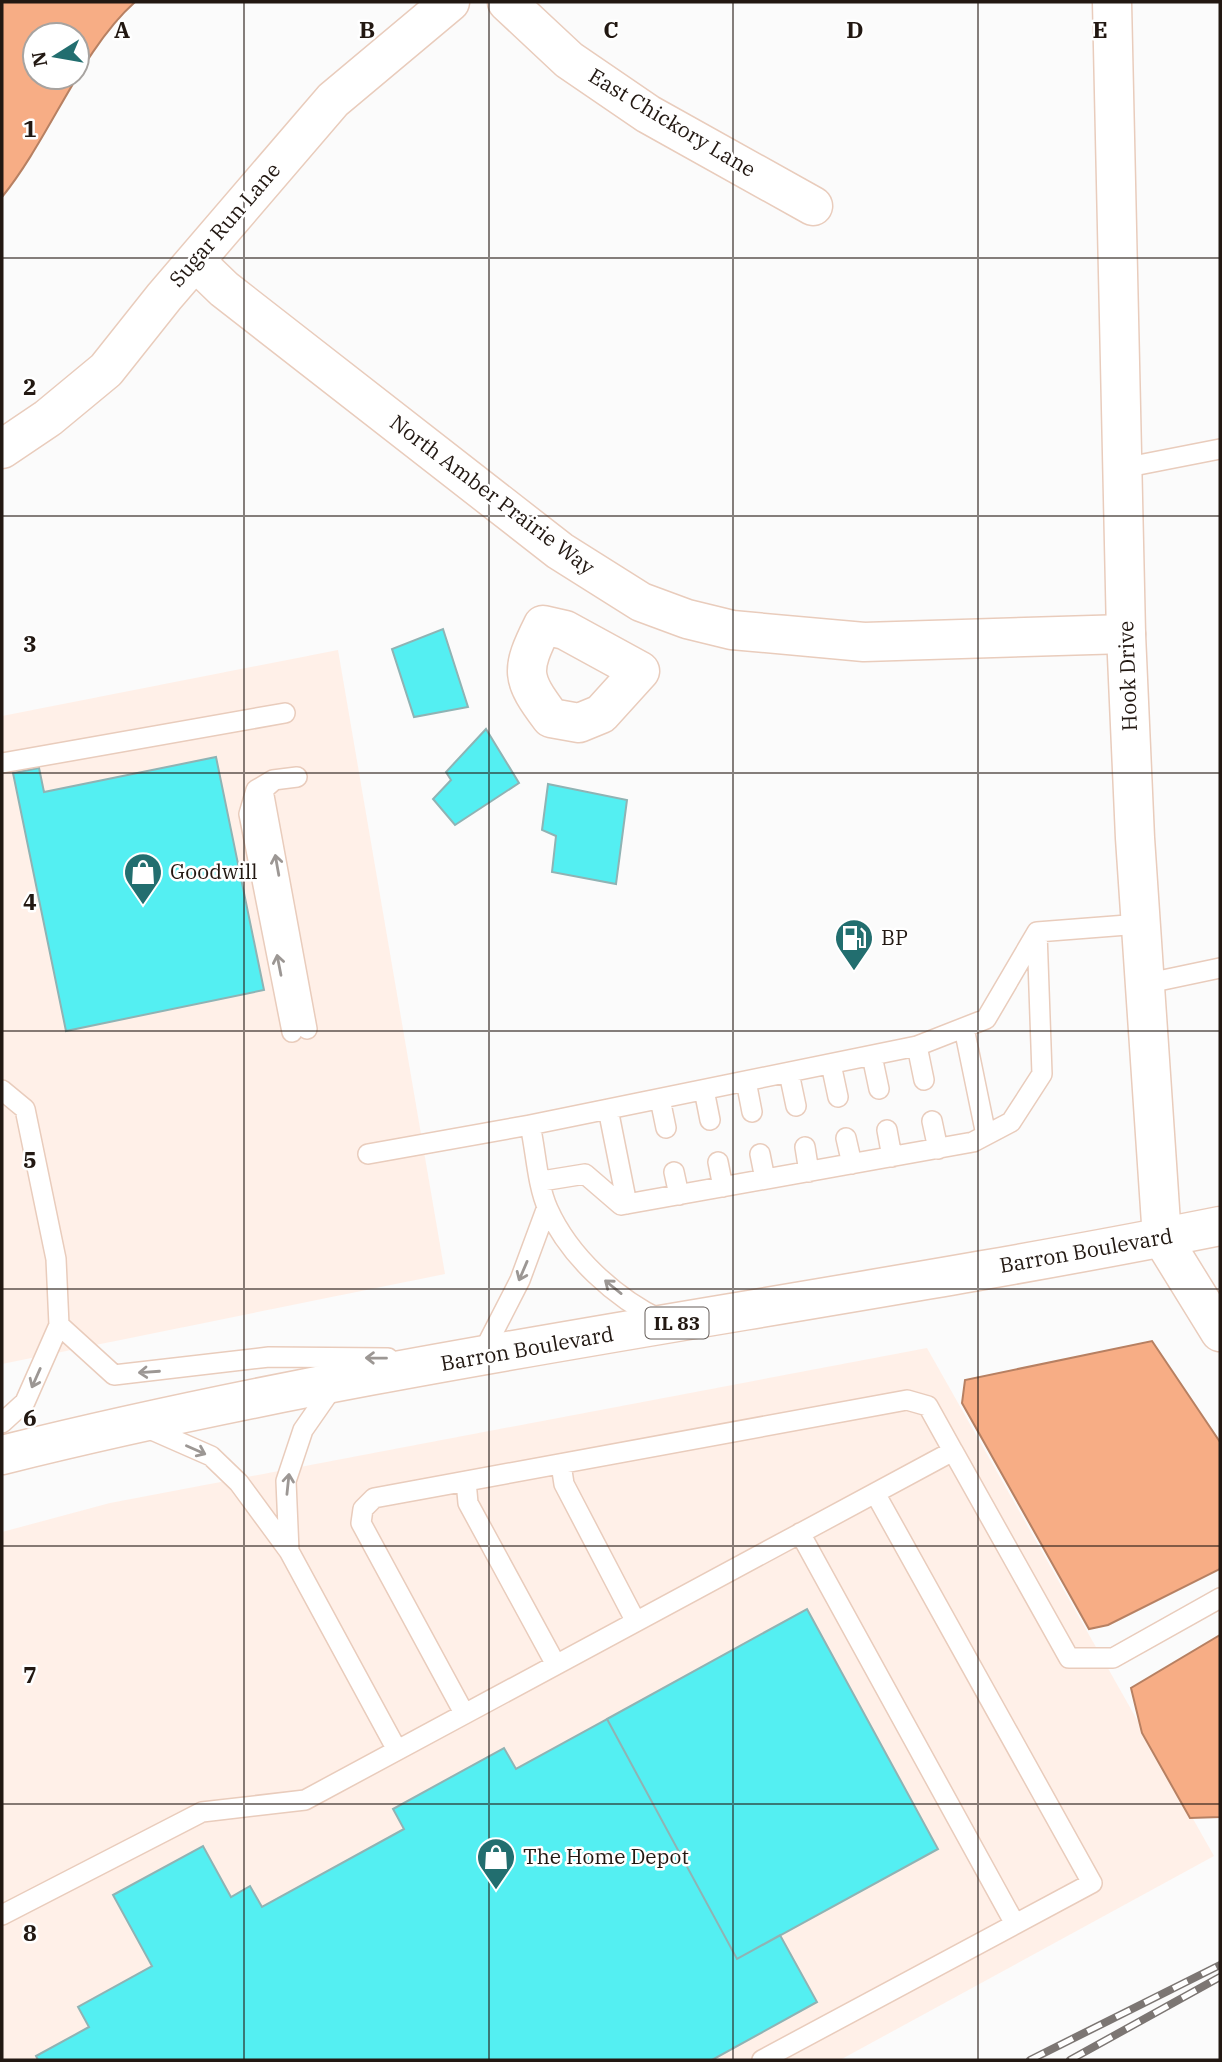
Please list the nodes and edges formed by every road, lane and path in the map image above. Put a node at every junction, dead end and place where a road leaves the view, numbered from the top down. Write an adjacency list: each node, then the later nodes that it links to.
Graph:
1 (450, 2): 5 (street, Sugar Run Lane)
2 (507, 2): 4 (street, East Chickory Lane)
3 (1112, 2): 8 (street, Hook Drive)
4 (813, 206)
5 (195, 261): 6 (street, Sugar Run Lane); 9 (street, North Amber Prairie Way)
6 (2, 449)
7 (1220, 449): 8 (lane)
8 (1123, 468): 10 (street, Hook Drive)
9 (625, 592): 10 (street, North Amber Prairie Way); 11 (street)
10 (1126, 634): 15 (street, Hook Drive)
11 (599, 648)
12 (285, 713): 13 (lane)
13 (2, 764)
14 (296, 777): 20 (lane, one-way to 14)
15 (1140, 924): 16 (lane); 18 (street, Hook Drive)
16 (1037, 932): 19 (lane); 40 (lane)
17 (1220, 968): 18 (lane)
18 (1144, 984): 58 (street, Hook Drive)
19 (964, 1028): 21 (lane); 40 (lane)
20 (299, 1030)
21 (917, 1046): 22 (lane); 25 (lane)
22 (872, 1056): 23 (lane); 27 (lane)
23 (831, 1064): 24 (lane); 30 (lane)
24 (789, 1073): 26 (lane); 32 (lane)
25 (924, 1080)
26 (746, 1081): 29 (lane); 34 (lane)
27 (879, 1089)
28 (2, 1090): 60 (lane)
29 (704, 1090): 31 (lane); 35 (lane)
30 (838, 1097)
31 (660, 1098): 33 (lane); 38 (lane)
32 (796, 1106)
33 (608, 1109): 37 (lane); 55 (lane)
34 (752, 1112)
35 (710, 1120)
36 (932, 1121): 43 (lane)
37 (530, 1125): 44 (lane); 52 (lane)
38 (666, 1128)
39 (887, 1130): 46 (lane)
40 (986, 1135): 43 (lane)
41 (846, 1138): 48 (lane)
42 (804, 1147): 50 (lane)
43 (938, 1149): 46 (lane)
44 (368, 1154)
45 (760, 1154): 51 (lane)
46 (892, 1157): 48 (lane)
47 (718, 1162): 53 (lane)
48 (852, 1164): 50 (lane)
49 (674, 1172): 54 (lane)
50 (809, 1172): 51 (lane)
51 (765, 1180): 53 (lane)
52 (542, 1181): 55 (lane); 56 (lane)
53 (723, 1187): 54 (lane)
54 (679, 1195): 55 (lane)
55 (628, 1204)
56 (547, 1207): 59 (lane, one-way to 56); 62 (lane, one-way to 62)
57 (1220, 1227): 58 (street, Barron Boulevard / IL 83)
58 (1162, 1238): 59 (street, Barron Boulevard / IL 83); 61 (street, Hook Drive)
59 (670, 1324): 62 (street, Barron Boulevard / IL 83)
60 (59, 1325): 62 (lane, one-way to 60); 65 (lane, one-way to 65)
61 (1220, 1332)
62 (475, 1359): 63 (street, Barron Boulevard / IL 83)
63 (336, 1383): 64 (street, Barron Boulevard / IL 83); 72 (lane, one-way to 63)
64 (134, 1422): 67 (street, Barron Boulevard / IL 83); 72 (lane, one-way to 72)
65 (2, 1423)
66 (953, 1451): 68 (lane); 70 (lane); 73 (lane)
67 (2, 1455)
68 (561, 1464): 69 (lane); 74 (lane)
69 (466, 1481): 75 (lane); 76 (lane)
70 (874, 1493): 71 (lane); 79 (lane)
71 (800, 1532): 74 (lane); 79 (lane)
72 (289, 1551): 77 (lane)
73 (1220, 1598)
74 (635, 1620): 75 (lane)
75 (555, 1663): 76 (lane)
76 (464, 1713): 77 (lane)
77 (397, 1751): 78 (lane)
78 (2, 1915)
79 (1015, 1924): 80 (lane)
80 (762, 2060)

